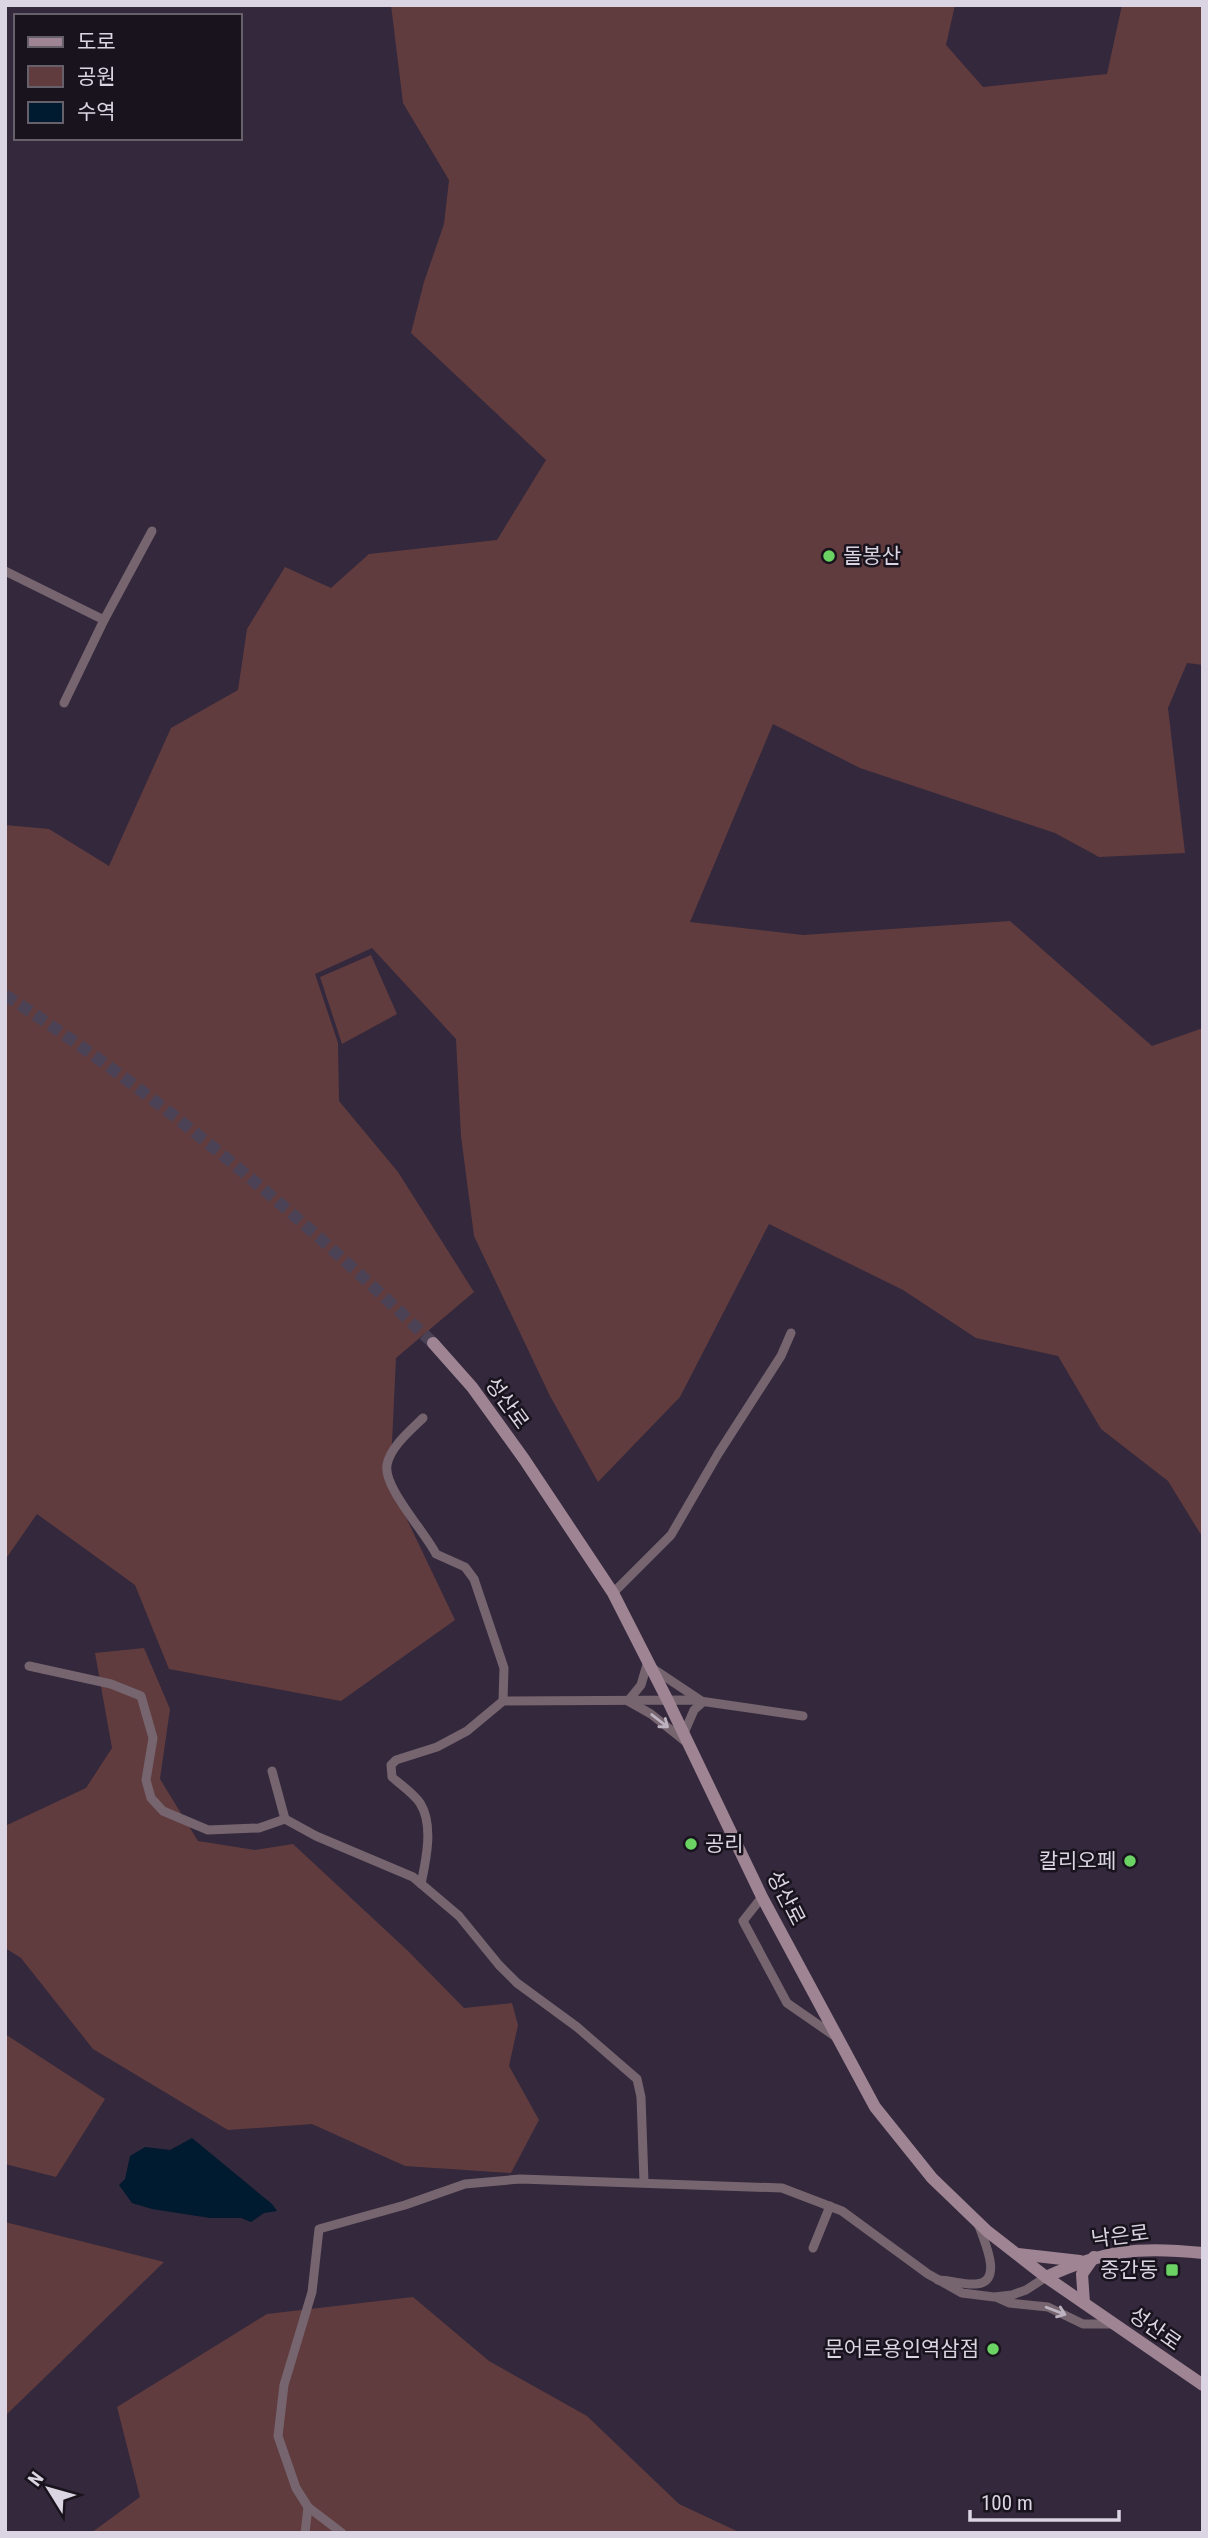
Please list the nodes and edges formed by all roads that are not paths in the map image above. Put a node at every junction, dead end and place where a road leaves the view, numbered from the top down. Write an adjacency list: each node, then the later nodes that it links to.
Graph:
1 (152, 531): 3 (street)
2 (5, 571): 3 (street)
3 (104, 620): 4 (street)
4 (64, 703)
5 (791, 1333): 8 (street)
6 (433, 1343): 8 (main road, 성산로)
7 (423, 1418): 11 (street)
8 (613, 1593): 9 (main road, 성산로)
9 (650, 1665): 12 (street); 13 (main road, 성산로); 14 (street)
10 (29, 1666): 18 (street)
11 (503, 1701): 12 (street); 19 (street)
12 (628, 1701): 13 (street); 16 (street, one-way to 16)
13 (668, 1701): 14 (street); 16 (main road, 성산로)
14 (703, 1702): 15 (street); 16 (street)
15 (803, 1716)
16 (687, 1739): 20 (main road, 성산로)
17 (272, 1770): 18 (street)
18 (285, 1819): 19 (street)
19 (421, 1884): 22 (street)
20 (762, 1897): 21 (main road, 성산로); 21 (street)
21 (838, 2038): 24 (main road, 성산로)
22 (644, 2182): 23 (street); 36 (street)
23 (830, 2206): 25 (street); 31 (street)
24 (978, 2222): 27 (main road, 성산로); 31 (street)
25 (813, 2248)
26 (1203, 2253): 28 (main road, 낙은로)
27 (1017, 2254): 29 (main road); 30 (main road, 성산로)
28 (1094, 2257): 29 (main road, 낙은로); 33 (main road)
29 (1080, 2262): 30 (main road, 낙은로)
30 (1046, 2277): 32 (street); 33 (main road, 성산로)
31 (938, 2280): 32 (street)
32 (997, 2297): 34 (street, one-way to 34)
33 (1084, 2303): 34 (main road, 성산로)
34 (1114, 2324): 35 (main road, 성산로)
35 (1203, 2385)
36 (308, 2507): 37 (street); 38 (street)
37 (305, 2533)
38 (342, 2533)

